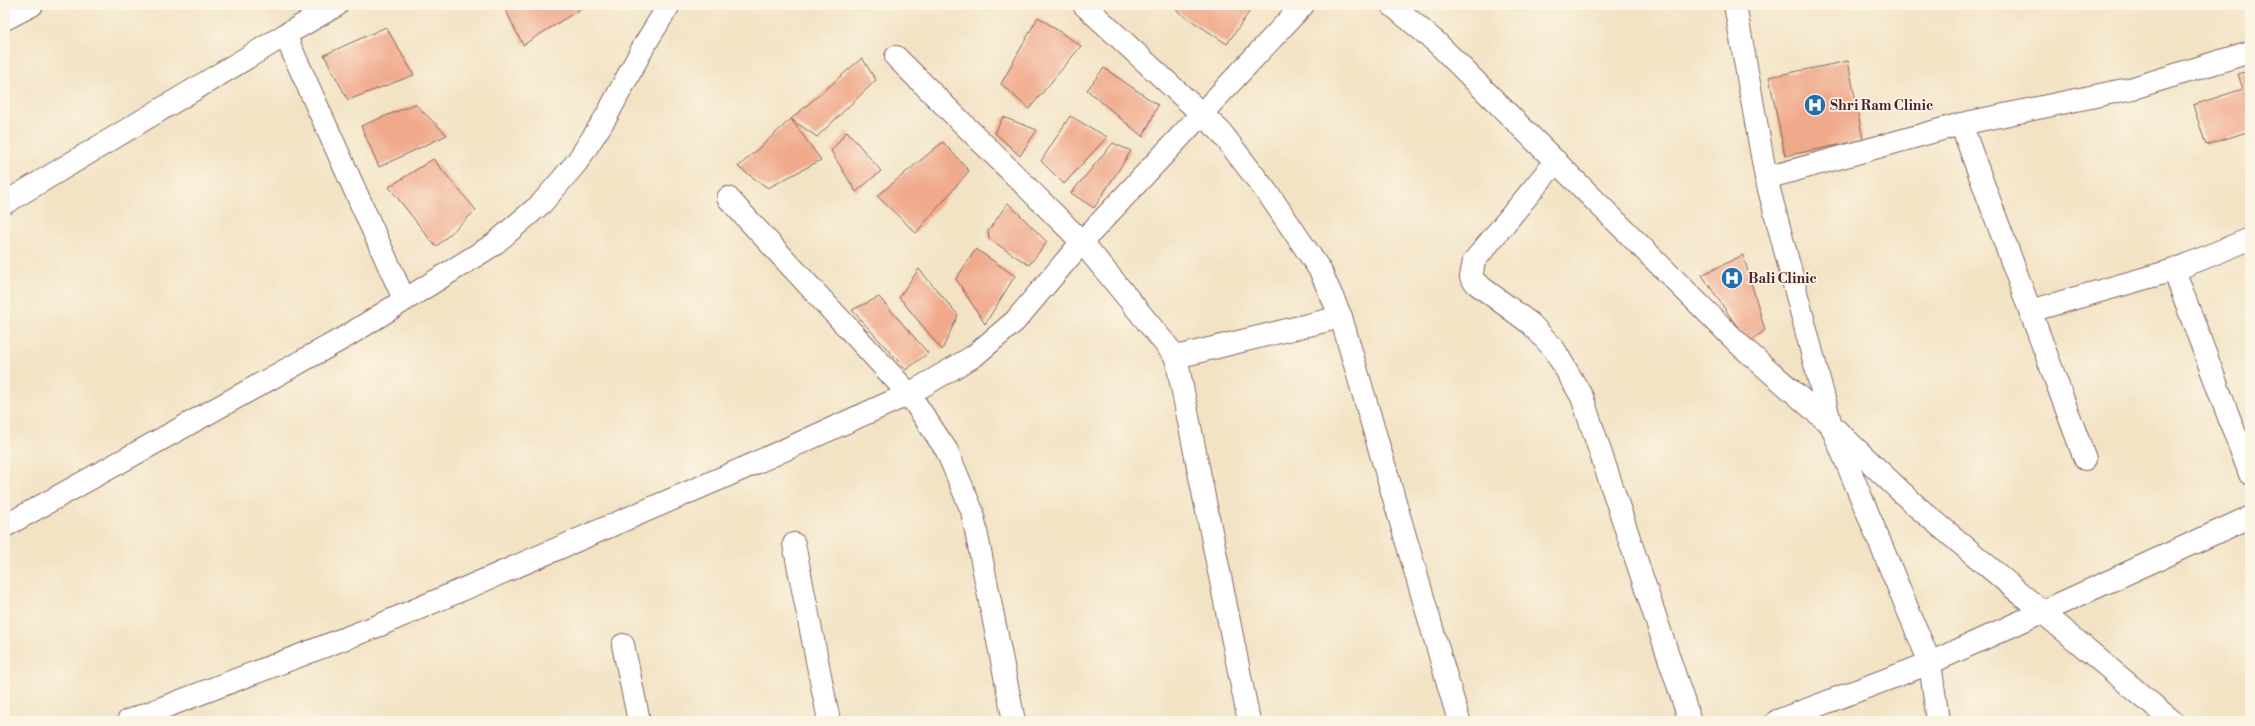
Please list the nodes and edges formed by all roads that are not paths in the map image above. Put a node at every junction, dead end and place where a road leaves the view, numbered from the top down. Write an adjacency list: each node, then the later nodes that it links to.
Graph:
1 (32, 5): 8 (street)
2 (337, 5): 9 (street)
3 (669, 5): 21 (street)
4 (1084, 5): 12 (street)
5 (1303, 5): 12 (street)
6 (1392, 5): 14 (street)
7 (1735, 5): 15 (street)
8 (5, 19)
9 (285, 35): 17 (street); 21 (street)
10 (2250, 52): 13 (street)
11 (896, 57): 19 (street)
12 (1202, 114): 19 (street); 23 (street)
13 (1961, 124): 15 (street); 22 (street)
14 (1556, 161): 26 (street); 41 (street)
15 (1766, 178): 26 (street)
16 (728, 198): 25 (street)
17 (5, 204)
18 (2250, 239): 20 (street)
19 (1082, 242): 24 (street); 25 (street)
20 (2174, 270): 22 (street); 28 (street)
21 (404, 299): 30 (street)
22 (2030, 311): 27 (street)
23 (1342, 317): 24 (street); 40 (street)
24 (1176, 357): 39 (street)
25 (909, 394): 35 (street); 38 (street)
26 (1831, 425): 32 (street); 34 (street)
27 (2085, 459)
28 (2250, 474)
29 (2250, 517): 32 (street)
30 (5, 526)
31 (794, 544): 37 (street)
32 (2041, 613): 34 (street); 44 (street)
33 (623, 645): 36 (street)
34 (1930, 663): 42 (street); 43 (street)
35 (130, 721)
36 (639, 721)
37 (828, 721)
38 (1014, 721)
39 (1249, 721)
40 (1459, 721)
41 (1690, 721)
42 (1777, 721)
43 (1938, 721)
44 (2172, 721)

